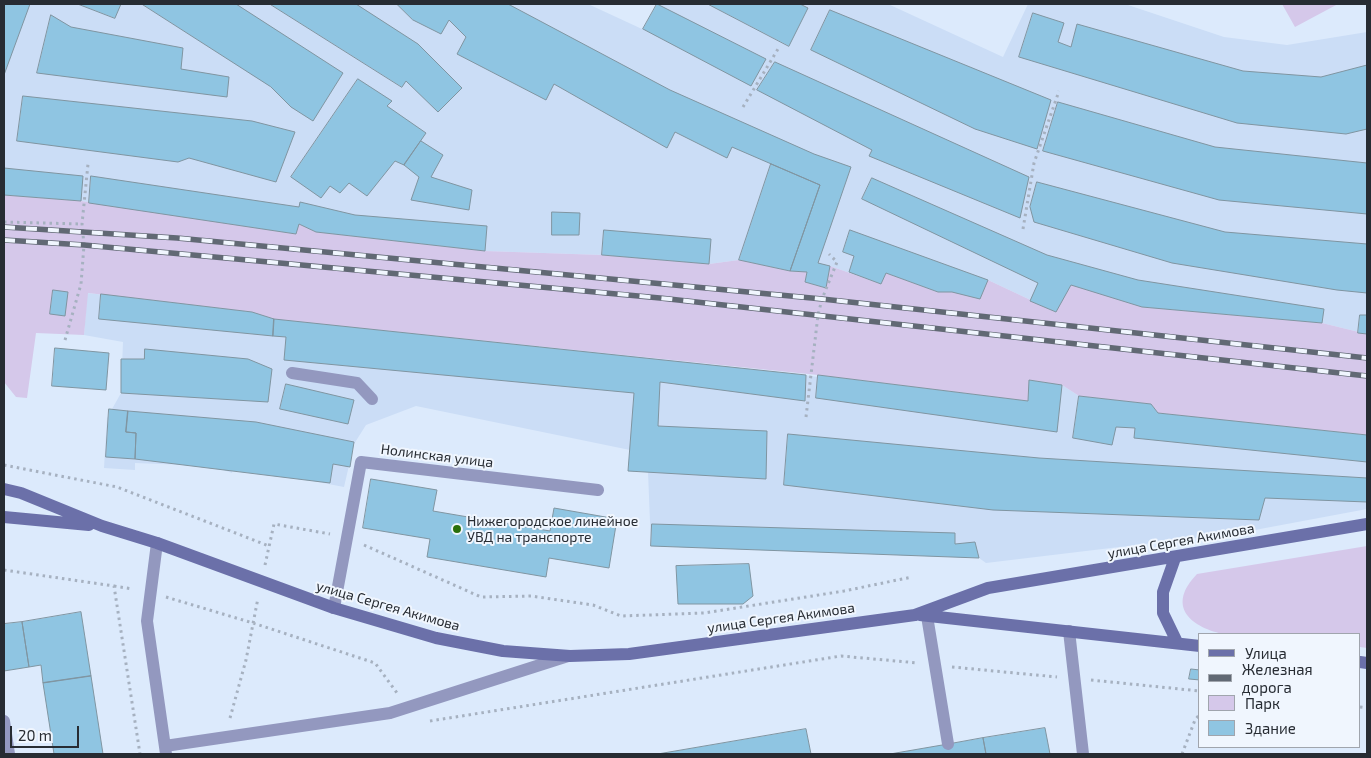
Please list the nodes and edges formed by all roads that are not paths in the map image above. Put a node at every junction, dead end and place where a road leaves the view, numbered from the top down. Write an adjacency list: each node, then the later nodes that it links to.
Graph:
1 (292, 373): 2 (street)
2 (372, 399)
3 (4, 489): 7 (main road, улица Сергея Акимова)
4 (598, 490): 10 (street, Нолинская улица)
5 (4, 517): 7 (main road, улица Сергея Акимова)
6 (1367, 524): 9 (main road, улица Сергея Акимова)
7 (102, 526): 8 (main road, улица Сергея Акимова)
8 (157, 544): 10 (main road, улица Сергея Акимова); 18 (street)
9 (1175, 558): 11 (main road, улица Сергея Акимова); 13 (main road)
10 (334, 608): 15 (main road, улица Сергея Акимова)
11 (921, 615): 12 (main road, улица Сергея Акимова); 15 (main road, улица Сергея Акимова); 17 (street)
12 (1069, 631): 13 (main road, улица Сергея Акимова); 20 (street)
13 (1177, 642): 14 (main road, улица Сергея Акимова)
14 (1198, 646)
15 (570, 656): 18 (street)
16 (4, 720): 19 (street)
17 (948, 744)
18 (165, 750)
19 (9, 754)
20 (1083, 754)

